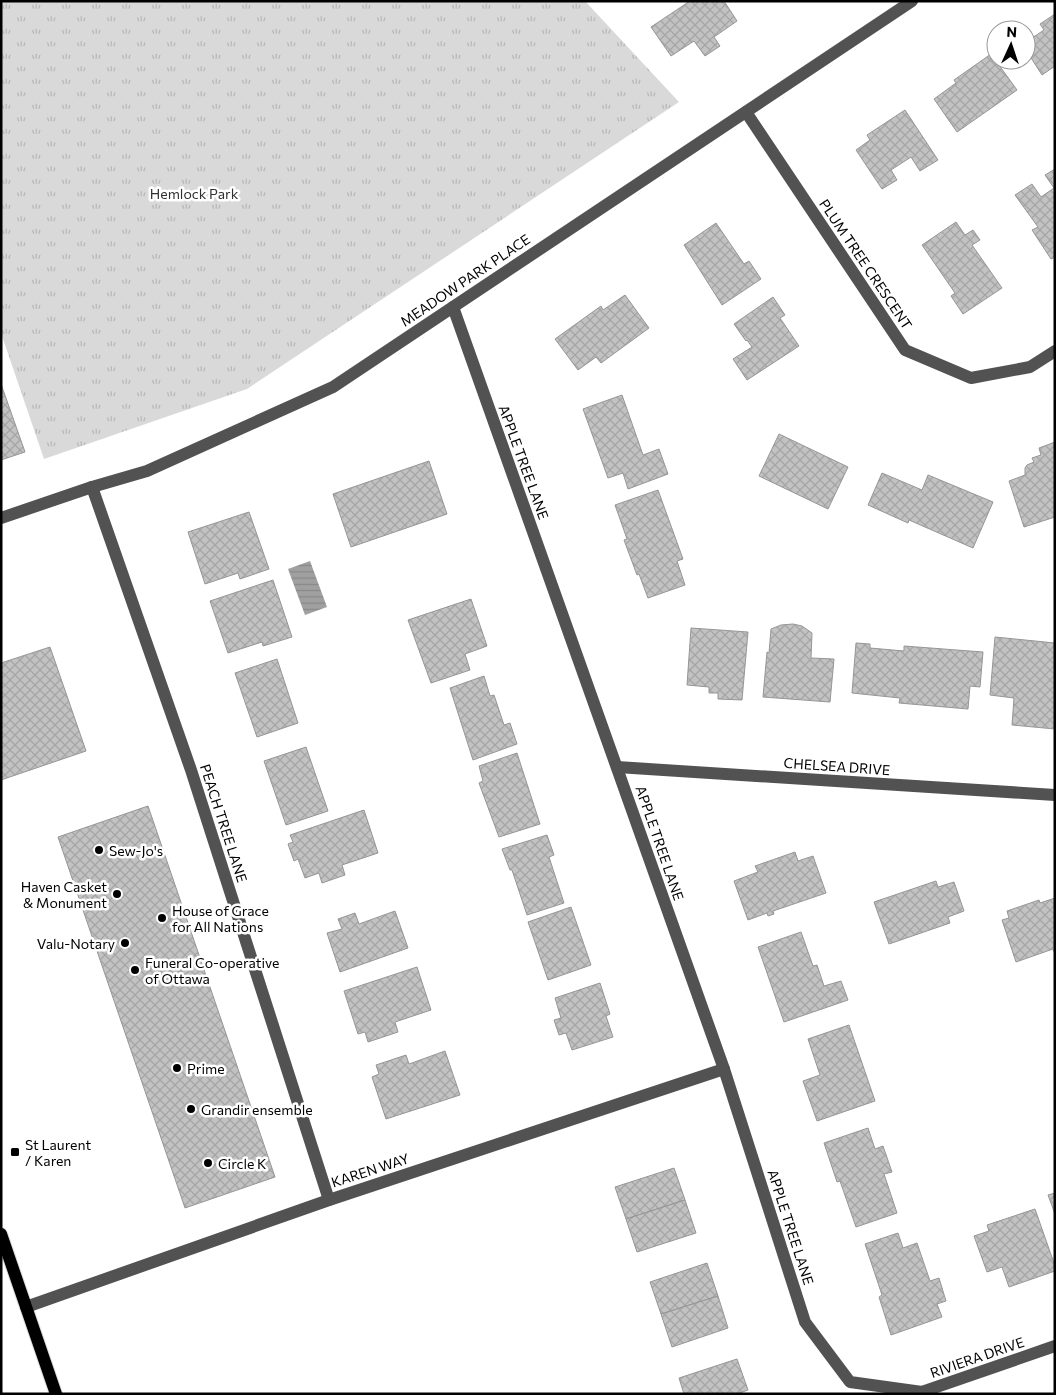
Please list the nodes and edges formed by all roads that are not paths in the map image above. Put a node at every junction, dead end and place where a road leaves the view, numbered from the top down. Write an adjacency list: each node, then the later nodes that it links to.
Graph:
1 (912, 1): 2 (street, MEADOW PARK PLACE)
2 (746, 112): 3 (street, MEADOW PARK PLACE); 4 (street, PLUM TREE CRESCENT)
3 (453, 307): 5 (street, MEADOW PARK PLACE); 7 (street, APPLE TREE LANE)
4 (1055, 351)
5 (92, 487): 6 (street, MEADOW PARK PLACE); 10 (street, PEACH TREE LANE)
6 (1, 518)
7 (617, 767): 8 (street, CHELSEA DRIVE); 9 (street, APPLE TREE LANE)
8 (1055, 795)
9 (724, 1069): 10 (street, KAREN WAY); 14 (street, APPLE TREE LANE)
10 (328, 1200): 12 (street, KAREN WAY)
11 (1, 1234): 12 (main road)
12 (26, 1306): 15 (main road)
13 (1055, 1346): 14 (street, RIVIERA DRIVE)
14 (850, 1382)
15 (56, 1394)

